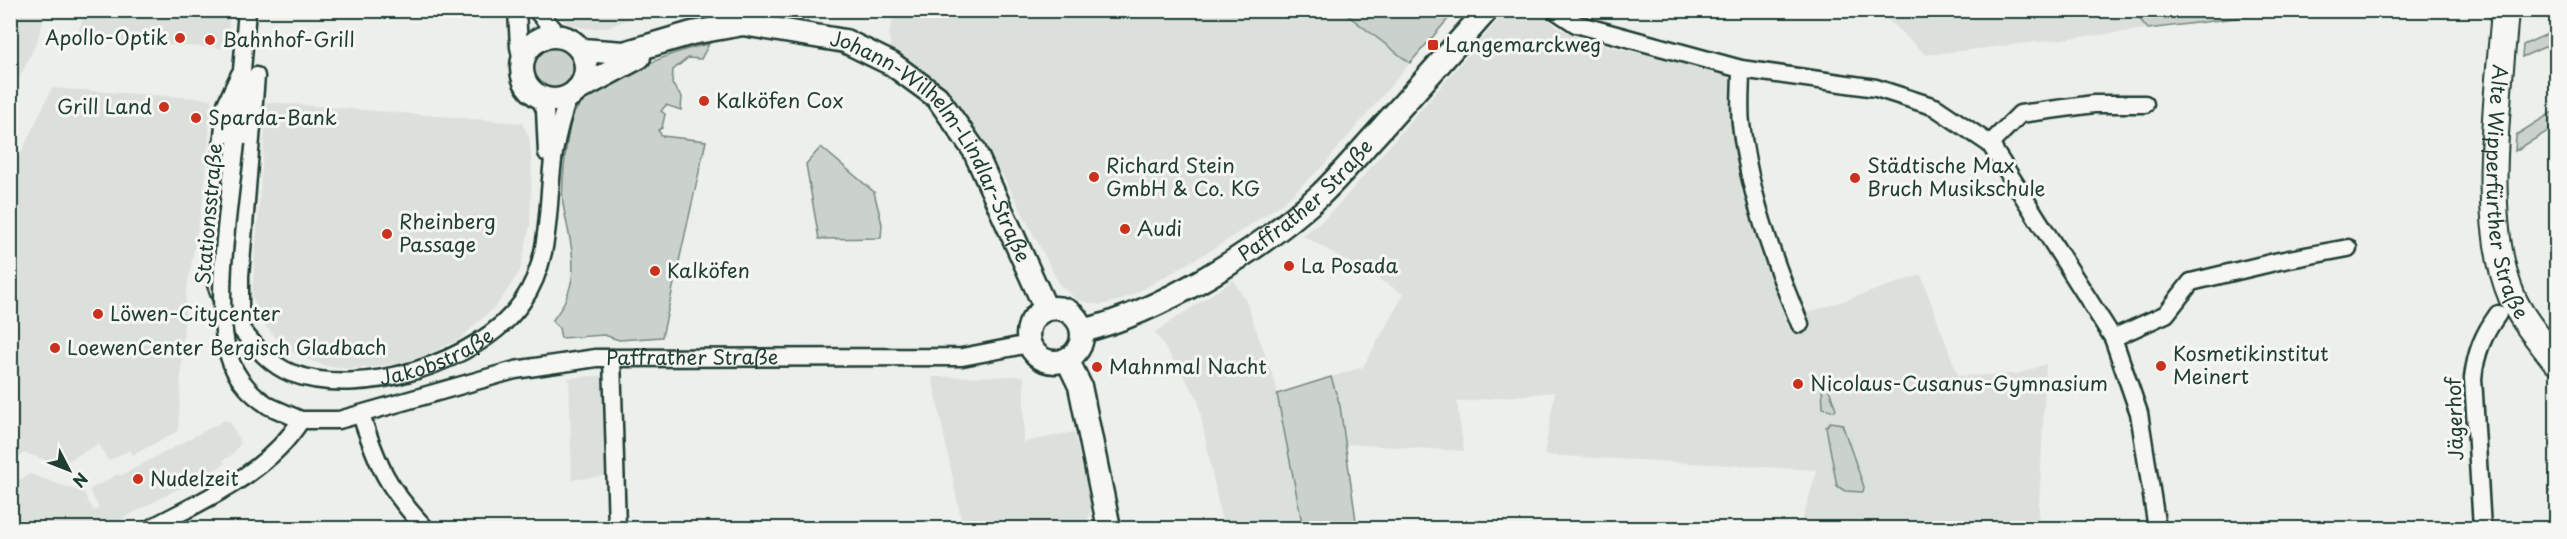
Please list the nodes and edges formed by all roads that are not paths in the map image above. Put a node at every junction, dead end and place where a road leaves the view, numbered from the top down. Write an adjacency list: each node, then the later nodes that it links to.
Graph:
1 (247, 10): 12 (street, Stationsstraße)
2 (518, 10): 10 (street, Jakobstraße)
3 (536, 10): 7 (street)
4 (1487, 10): 23 (street, Paffrather Straße)
5 (1555, 10): 11 (street)
6 (2505, 10): 28 (main road, Alte Wipperfürther Straße)
7 (559, 35): 9 (street); 10 (street)
8 (672, 39): 9 (street, Johann-Wilhelm-Lindlar-Straße); 13 (street, Johann-Wilhelm-Lindlar-Straße); 19 (street, Johann-Wilhelm-Lindlar-Straße)
9 (582, 50): 13 (street, Jakobstraße)
10 (522, 61): 14 (street, Jakobstraße)
11 (1741, 69): 16 (street); 21 (street)
12 (248, 74): 22 (street); 22 (street, Jakobstraße); 30 (street, Stationsstraße, bridge)
13 (573, 93): 14 (street); 17 (street, Jakobstraße)
14 (539, 96): 17 (street, Jakobstraße)
15 (2145, 104): 16 (street)
16 (1990, 144): 24 (street)
17 (551, 190): 22 (street, Jakobstraße)
18 (2348, 248): 24 (street)
19 (1046, 309): 23 (street); 25 (street)
20 (2498, 314): 36 (street, Jägerhof)
21 (1800, 324)
22 (240, 327)
23 (1082, 331): 27 (street)
24 (2113, 338): 35 (street)
25 (1029, 344): 26 (street, Paffrather Straße); 27 (street)
26 (612, 358): 29 (street, Paffrather Straße); 33 (street)
27 (1067, 359): 34 (street)
28 (2556, 361)
29 (361, 415): 30 (street, Paffrather Straße); 32 (street)
30 (301, 420): 31 (street)
31 (151, 528)
32 (425, 528)
33 (617, 528)
34 (1109, 528)
35 (2157, 528)
36 (2482, 528)

